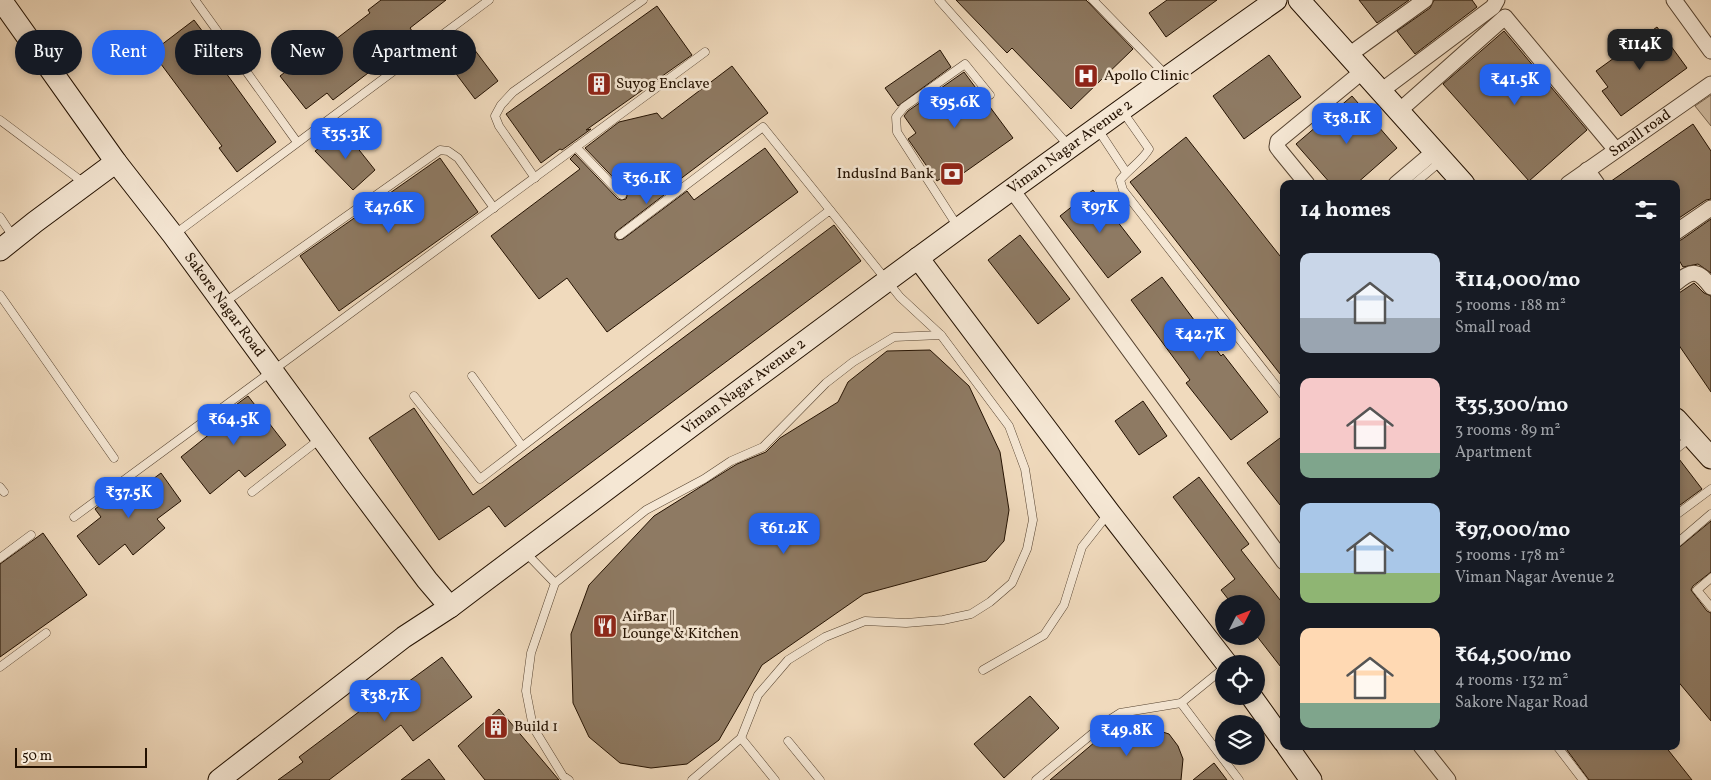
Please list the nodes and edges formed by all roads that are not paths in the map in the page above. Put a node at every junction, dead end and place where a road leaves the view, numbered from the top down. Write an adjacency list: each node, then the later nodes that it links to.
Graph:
1 (1, 0): 29 (street, Sakore Nagar Road)
2 (195, 0): 24 (lane)
3 (489, 0): 24 (lane)
4 (643, 0): 32 (lane)
5 (939, 0): 26 (lane)
6 (1092, 0): 16 (lane)
7 (1276, 0): 16 (street, Viman Nagar Avenue 2)
8 (1299, 0): 14 (street)
9 (1425, 0): 14 (street)
10 (1497, 0): 18 (street)
11 (1674, 0): 12 (street)
12 (1711, 51)
13 (706, 52): 25 (lane)
14 (1349, 55): 15 (street)
15 (1363, 71): 18 (street); 33 (street)
16 (1167, 76): 20 (street, Viman Nagar Avenue 2)
17 (1711, 84): 27 (street, Small road)
18 (1381, 91): 21 (street)
19 (990, 95): 46 (lane)
20 (1121, 110): 23 (street, Viman Nagar Avenue 2); 31 (lane)
21 (1398, 110): 27 (street); 28 (street)
22 (0, 120): 39 (lane)
23 (1096, 127): 26 (street, Viman Nagar Avenue 2); 31 (lane)
24 (297, 142): 48 (lane)
25 (576, 147): 32 (lane); 41 (lane)
26 (1069, 147): 40 (street, Viman Nagar Avenue 2)
27 (1616, 150): 30 (street, Small road)
28 (1439, 155): 34 (street); 35 (lane); 36 (street)
29 (116, 162): 39 (street); 48 (street, Sakore Nagar Road)
30 (1587, 170): 37 (street, Small road); 38 (street)
31 (1126, 172): 60 (lane)
32 (535, 178): 42 (lane)
33 (1303, 180)
34 (1402, 180)
35 (1417, 180)
36 (1461, 180)
37 (1573, 180)
38 (1594, 180)
39 (85, 184): 50 (street)
40 (1012, 190): 46 (street, Viman Nagar Avenue 2); 77 (street)
41 (622, 195)
42 (494, 208): 56 (lane); 58 (lane)
43 (1711, 208): 47 (street)
44 (830, 210): 49 (lane); 53 (lane); 65 (lane)
45 (0, 217): 50 (lane)
46 (959, 228): 51 (street, Viman Nagar Avenue 2)
47 (1680, 229)
48 (173, 235): 56 (street, Sakore Nagar Road)
49 (620, 235)
50 (7, 244)
51 (918, 258): 53 (street, Viman Nagar Avenue 2); 70 (street)
52 (1680, 280): 54 (street)
53 (887, 281): 57 (lane); 76 (street, Viman Nagar Avenue 2)
54 (1711, 287)
55 (0, 295): 66 (lane)
56 (223, 303): 58 (street, Sakore Nagar Road)
57 (941, 335): 80 (lane); 91 (lane)
58 (273, 372): 63 (street, Sakore Nagar Road); 73 (lane)
59 (472, 376): 65 (lane)
60 (1280, 391)
61 (414, 396): 65 (lane)
62 (1680, 431): 64 (street)
63 (322, 438): 69 (lane); 81 (street, Sakore Nagar Road)
64 (1684, 443): 67 (street)
65 (522, 446)
66 (114, 458)
67 (1711, 458)
68 (1711, 489): 71 (lane)
69 (252, 492)
70 (1109, 512): 84 (street); 86 (lane)
71 (1680, 512)
72 (1711, 514): 75 (lane)
73 (74, 517)
74 (32, 535): 78 (lane)
75 (1680, 541)
76 (524, 551): 80 (lane); 81 (street, Viman Nagar Avenue 2)
77 (1280, 557)
78 (0, 558)
79 (1711, 578): 82 (lane)
80 (555, 583): 97 (lane)
81 (450, 607): 96 (street, Viman Nagar Avenue 2)
82 (1711, 607)
83 (46, 633): 85 (lane)
84 (1220, 655)
85 (0, 667)
86 (983, 670)
87 (1215, 675): 88 (lane)
88 (1181, 703): 101 (lane); 102 (lane)
89 (1257, 705): 90 (street)
90 (1280, 736)
91 (740, 738): 98 (lane); 99 (lane)
92 (788, 741): 100 (lane)
93 (1290, 750): 103 (street)
94 (1424, 750): 104 (street)
95 (1559, 750): 105 (lane)
96 (219, 780)
97 (569, 780)
98 (692, 780)
99 (775, 780)
100 (820, 780)
101 (1036, 780)
102 (1239, 780)
103 (1311, 780)
104 (1448, 780)
105 (1583, 780)

